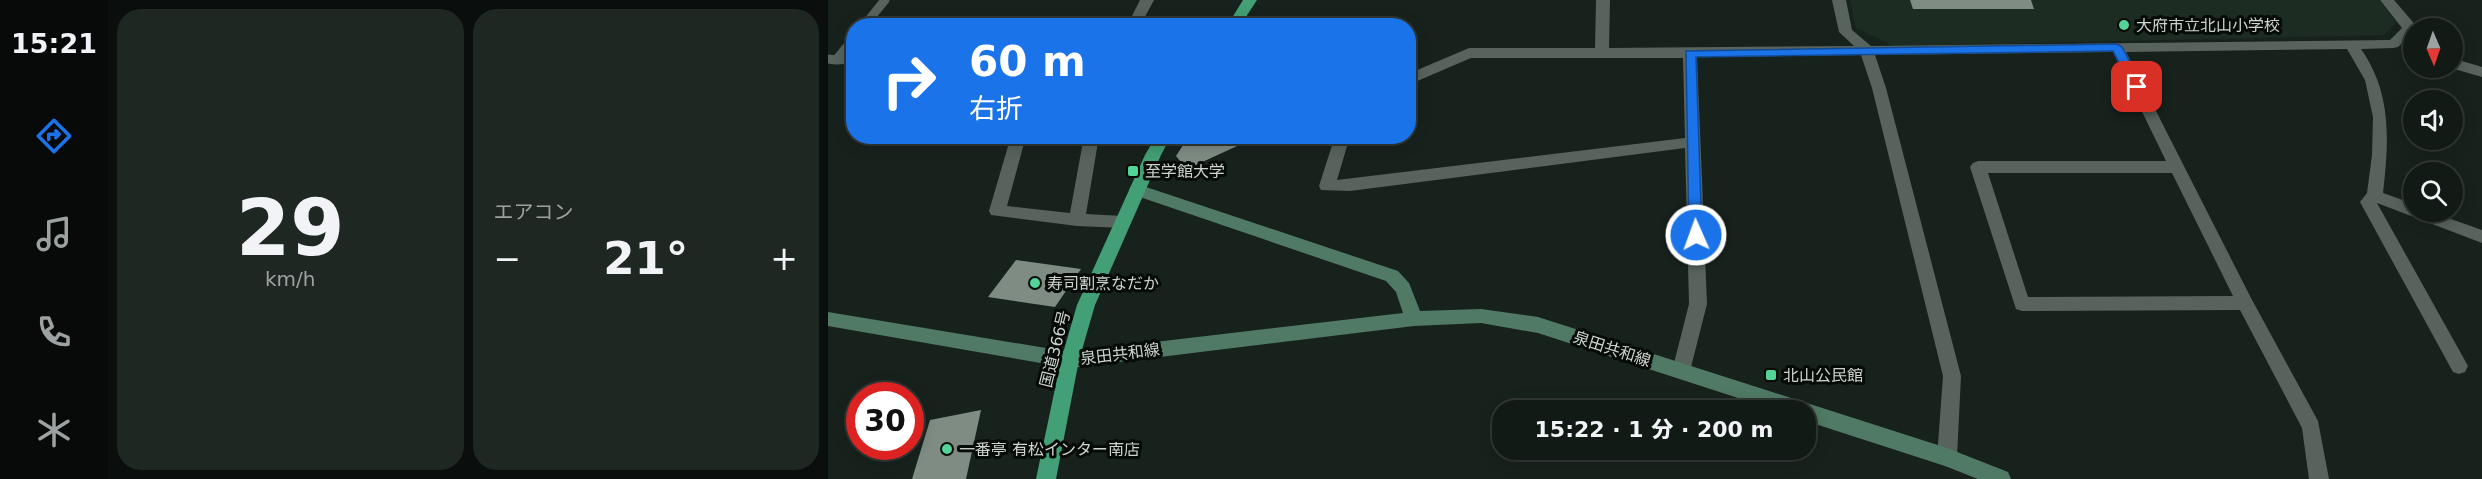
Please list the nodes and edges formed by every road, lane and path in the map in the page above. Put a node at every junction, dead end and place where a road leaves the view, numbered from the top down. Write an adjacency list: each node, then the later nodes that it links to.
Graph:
1 (885, 0): 7 (lane)
2 (1147, 0): 8 (street)
3 (1250, 0): 9 (highway)
4 (1603, 0): 16 (street)
5 (1839, 0): 15 (street)
6 (2387, 0): 10 (street)
7 (870, 18)
8 (1137, 18)
9 (1238, 18)
10 (2403, 21)
11 (2403, 37): 12 (street)
12 (2351, 44): 14 (street); 29 (street)
13 (846, 46): 18 (lane)
14 (2117, 47): 15 (street); 27 (street)
15 (1866, 49): 17 (street); 43 (street)
16 (1602, 53): 17 (street); 21 (street)
17 (1690, 53): 22 (street)
18 (832, 60)
19 (2463, 66): 20 (street)
20 (2482, 72)
21 (1416, 76)
22 (1693, 142): 26 (street); 40 (street)
23 (1017, 144): 31 (street)
24 (1091, 144): 31 (street)
25 (1160, 144): 28 (highway, 国道366号)
26 (1340, 144)
27 (2177, 167): 35 (street); 35 (street)
28 (1137, 190): 32 (highway, 国道366号); 37 (main road)
29 (2375, 196): 30 (street); 39 (street)
30 (2403, 207)
31 (1077, 220): 32 (street)
32 (1123, 222): 38 (highway, 国道366号)
33 (2443, 222): 34 (street)
34 (2482, 237)
35 (2245, 303): 46 (street)
36 (828, 319): 38 (main road, 泉田共和線)
37 (1414, 319): 38 (main road, 泉田共和線); 40 (main road, 泉田共和線)
38 (1070, 360): 44 (highway, 国道366号)
39 (2459, 366)
40 (1680, 371): 41 (main road, 泉田共和線)
41 (1771, 400)
42 (1816, 415): 43 (main road, 泉田共和線)
43 (1947, 458): 45 (main road, 泉田共和線)
44 (1046, 479)
45 (2001, 479)
46 (2319, 479)

